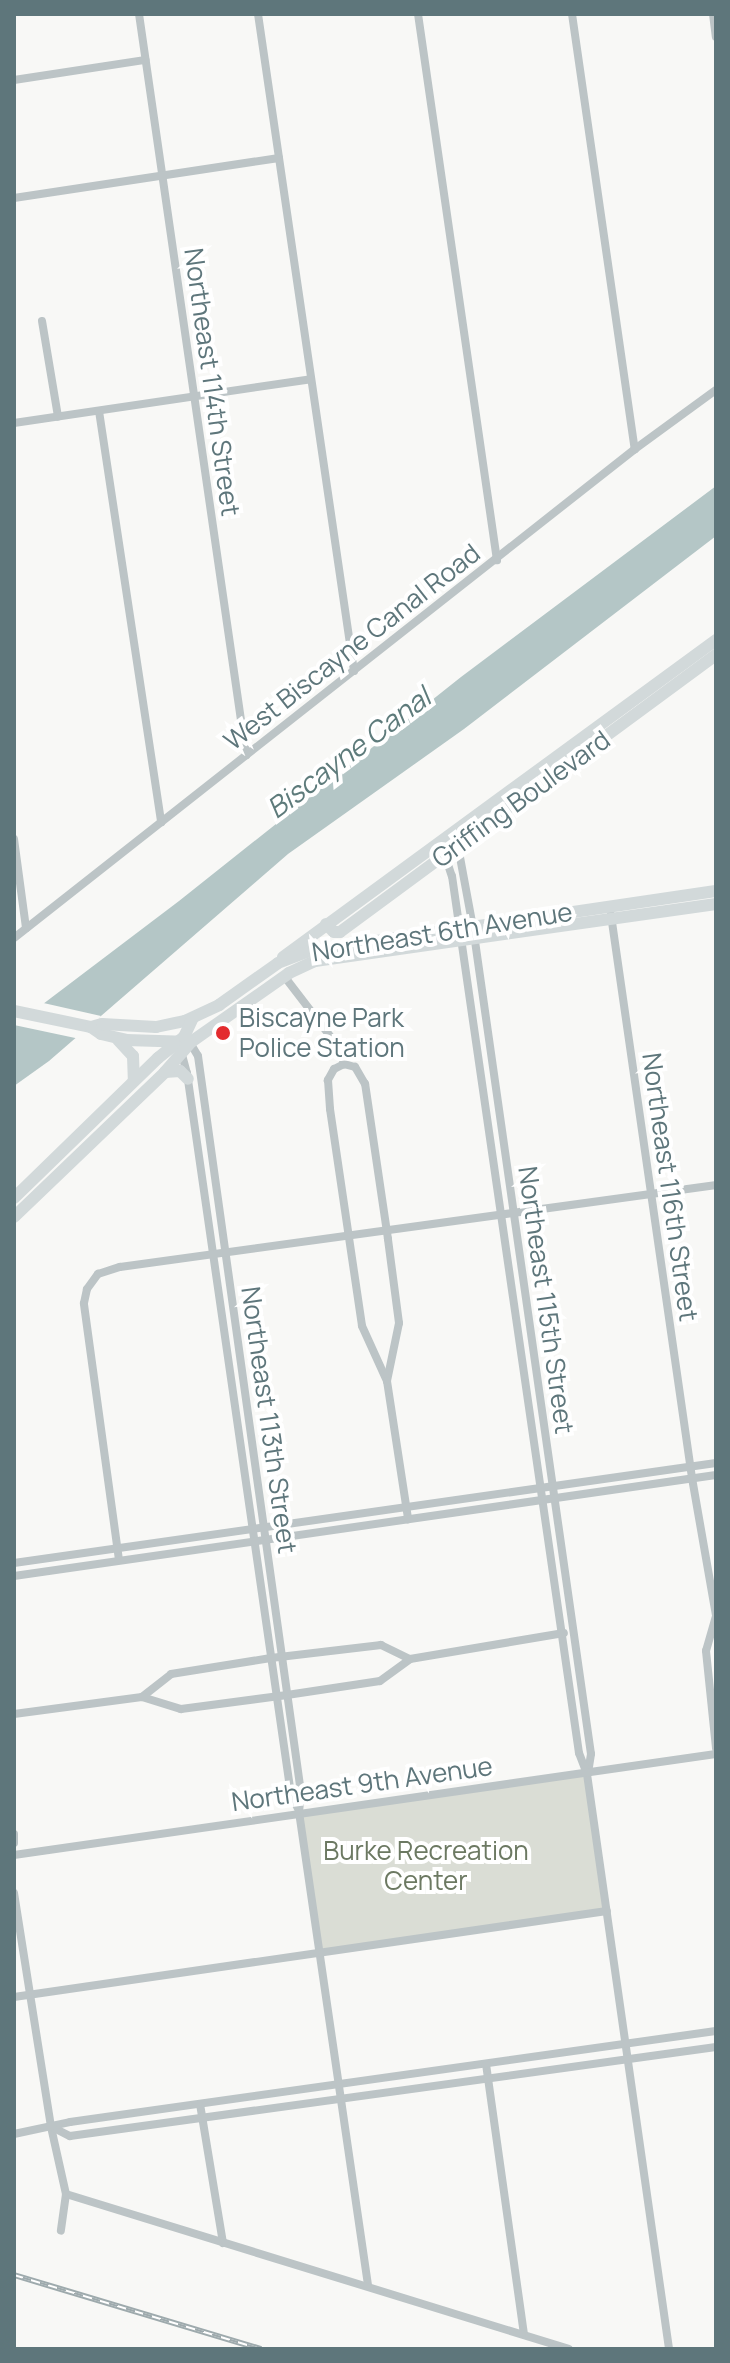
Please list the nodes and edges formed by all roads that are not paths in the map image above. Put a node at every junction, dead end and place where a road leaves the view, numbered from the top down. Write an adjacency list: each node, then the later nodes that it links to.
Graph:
1 (139, 14): 7 (street, Northeast 114th Street)
2 (258, 14): 9 (street)
3 (418, 14): 20 (street)
4 (572, 14): 19 (street)
5 (713, 14): 6 (street)
6 (716, 37)
7 (145, 60): 8 (street); 10 (street, Northeast 114th Street)
8 (14, 80)
9 (279, 158): 10 (street); 13 (street)
10 (162, 174): 11 (street); 15 (street, Northeast 114th Street)
11 (14, 198)
12 (42, 321): 17 (street)
13 (311, 379): 15 (street); 23 (street)
14 (716, 390): 19 (street, West Biscayne Canal Road)
15 (194, 394): 16 (street); 24 (street, Northeast 114th Street)
16 (99, 411): 17 (street); 25 (street)
17 (58, 417): 18 (street)
18 (14, 423)
19 (635, 449): 20 (street, West Biscayne Canal Road)
20 (497, 560): 23 (street, West Biscayne Canal Road)
21 (716, 640): 27 (street, Griffing Boulevard)
22 (716, 655): 27 (street, Griffing Boulevard)
23 (354, 671): 24 (street, West Biscayne Canal Road)
24 (246, 755): 25 (street, West Biscayne Canal Road)
25 (161, 822): 32 (street, West Biscayne Canal Road)
26 (14, 839): 32 (street)
27 (456, 839): 28 (street, Griffing Boulevard); 33 (street, Northeast 115th Street)
28 (444, 848): 33 (street, Northeast 115th Street); 35 (street, Griffing Boulevard)
29 (716, 891): 31 (street, Northeast 6th Avenue)
30 (716, 904): 31 (street, Northeast 6th Avenue)
31 (611, 913): 33 (street, Northeast 6th Avenue); 50 (street, Northeast 116th Street)
32 (26, 928): 34 (street, West Biscayne Canal Road)
33 (467, 934): 35 (street, Northeast 6th Avenue); 36 (street, Northeast 6th Avenue); 52 (street, Northeast 115th Street); 53 (street, Northeast 115th Street)
34 (14, 938)
35 (280, 962): 38 (street, Northeast 6th Avenue)
36 (284, 976): 42 (street); 43 (street)
37 (18, 1012): 39 (street, Northeast 6th Avenue)
38 (193, 1018): 40 (street, Northeast 6th Avenue); 42 (street)
39 (91, 1027): 40 (street, Northeast 6th Avenue); 41 (street, Northeast 6th Avenue)
40 (159, 1027): 42 (street)
41 (115, 1038): 42 (street, Northeast 6th Avenue); 46 (street)
42 (183, 1044): 44 (street); 45 (street, Northeast 113th Street); 46 (street); 57 (street, Northeast 113th Street)
43 (344, 1064): 55 (street); 56 (street)
44 (165, 1072): 45 (street); 49 (street)
45 (188, 1079): 58 (street, Northeast 113th Street)
46 (134, 1081): 47 (street)
47 (35, 1177): 49 (street); 51 (street)
48 (716, 1185): 50 (street)
49 (45, 1187): 54 (street)
50 (650, 1193): 52 (street); 61 (street, Northeast 116th Street)
51 (14, 1198)
52 (513, 1212): 53 (street); 64 (street, Northeast 115th Street)
53 (501, 1214): 55 (street); 65 (street, Northeast 115th Street)
54 (14, 1217)
55 (387, 1230): 56 (street); 59 (street)
56 (348, 1236): 57 (street); 59 (street)
57 (226, 1254): 58 (street); 70 (street, Northeast 113th Street)
58 (214, 1255): 71 (street, Northeast 113th Street); 75 (street)
59 (387, 1381): 68 (street)
60 (716, 1463): 61 (street)
61 (690, 1466): 63 (street, Northeast 116th Street); 64 (street)
62 (716, 1475): 63 (street)
63 (692, 1478): 66 (street); 80 (street, Northeast 116th Street)
64 (552, 1484): 65 (street); 66 (street, Northeast 115th Street)
65 (541, 1486): 67 (street, Northeast 115th Street); 68 (street)
66 (554, 1498): 67 (street); 81 (street, Northeast 115th Street)
67 (542, 1500): 69 (street); 82 (street, Northeast 115th Street)
68 (406, 1506): 69 (street); 70 (street)
69 (408, 1519): 73 (street)
70 (265, 1526): 71 (street); 73 (street, Northeast 113th Street)
71 (254, 1527): 72 (street); 74 (street, Northeast 113th Street)
72 (173, 1540): 75 (street); 76 (street)
73 (266, 1540): 74 (street); 83 (street, Northeast 113th Street)
74 (255, 1542): 76 (street); 84 (street, Northeast 113th Street)
75 (118, 1548): 77 (street); 78 (street)
76 (175, 1552): 77 (street)
77 (119, 1560): 79 (street)
78 (14, 1563)
79 (14, 1576)
80 (716, 1616): 90 (street, Northeast 116th Street)
81 (573, 1631): 82 (street); 91 (street, Northeast 115th Street)
82 (562, 1634): 85 (street); 91 (street, Northeast 115th Street)
83 (283, 1657): 84 (street); 85 (street); 86 (street, Northeast 113th Street)
84 (271, 1658): 87 (street, Northeast 113th Street); 88 (street)
85 (410, 1659): 86 (street)
86 (287, 1695): 87 (street); 92 (street, Northeast 113th Street)
87 (277, 1696): 88 (street); 92 (street, Northeast 113th Street)
88 (142, 1697): 89 (street)
89 (14, 1714)
90 (716, 1751): 91 (street, Northeast 9th Avenue)
91 (587, 1774): 92 (street, Northeast 9th Avenue); 97 (street, Northeast 115th Street)
92 (299, 1812): 95 (street, Northeast 9th Avenue); 98 (street, Northeast 113th Street)
93 (14, 1834): 94 (street)
94 (14, 1843)
95 (14, 1855)
96 (14, 1893): 99 (street)
97 (607, 1911): 98 (street); 102 (street, Northeast 115th Street)
98 (321, 1950): 99 (street); 107 (street, Northeast 113th Street)
99 (29, 1995): 100 (street); 111 (street)
100 (14, 1997)
101 (716, 2031): 102 (street)
102 (625, 2043): 104 (street, Northeast 115th Street); 105 (street)
103 (716, 2047): 104 (street)
104 (628, 2061): 106 (street); 119 (street, Northeast 115th Street)
105 (486, 2064): 106 (street); 107 (street)
106 (488, 2080): 108 (street); 117 (street)
107 (342, 2084): 108 (street, Northeast 113th Street); 109 (street)
108 (344, 2099): 110 (street); 116 (street, Northeast 113th Street)
109 (200, 2104): 110 (street); 111 (street)
110 (203, 2120): 111 (street); 115 (street)
111 (51, 2127): 112 (street); 113 (street)
112 (14, 2134)
113 (66, 2194): 114 (street); 115 (street)
114 (61, 2231)
115 (223, 2243): 116 (street)
116 (368, 2285): 117 (street)
117 (524, 2334): 118 (street)
118 (569, 2349)
119 (669, 2349)

